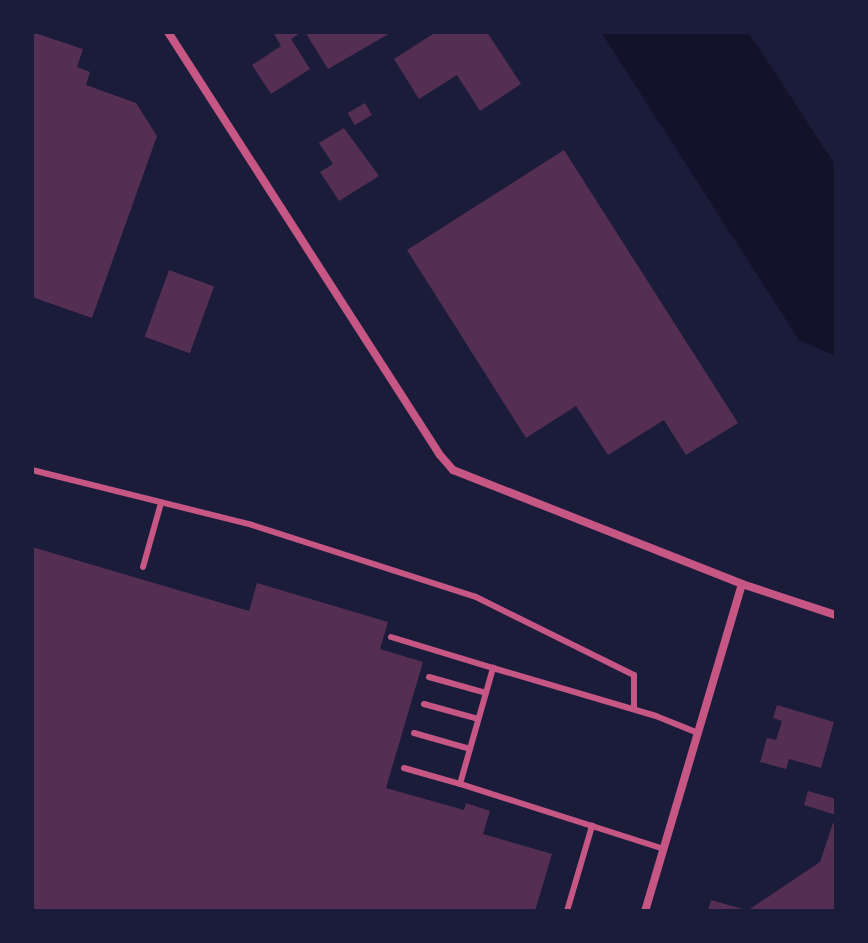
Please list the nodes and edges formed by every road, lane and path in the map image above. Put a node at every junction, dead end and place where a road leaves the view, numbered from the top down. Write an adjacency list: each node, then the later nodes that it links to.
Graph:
1 (168, 32): 5 (street)
2 (32, 470): 3 (lane)
3 (161, 503): 4 (lane); 12 (lane)
4 (143, 567)
5 (742, 584): 6 (street); 15 (street)
6 (836, 615)
7 (391, 637): 8 (lane)
8 (493, 668): 10 (lane); 12 (lane)
9 (429, 677): 10 (lane)
10 (486, 693): 13 (lane)
11 (424, 704): 13 (lane)
12 (634, 709): 15 (lane)
13 (478, 719): 16 (lane)
14 (414, 733): 16 (lane)
15 (698, 733): 20 (street)
16 (470, 749): 18 (lane)
17 (404, 768): 18 (lane)
18 (460, 784): 19 (lane)
19 (592, 826): 20 (lane); 21 (lane)
20 (664, 849): 22 (street)
21 (567, 911)
22 (645, 911)

